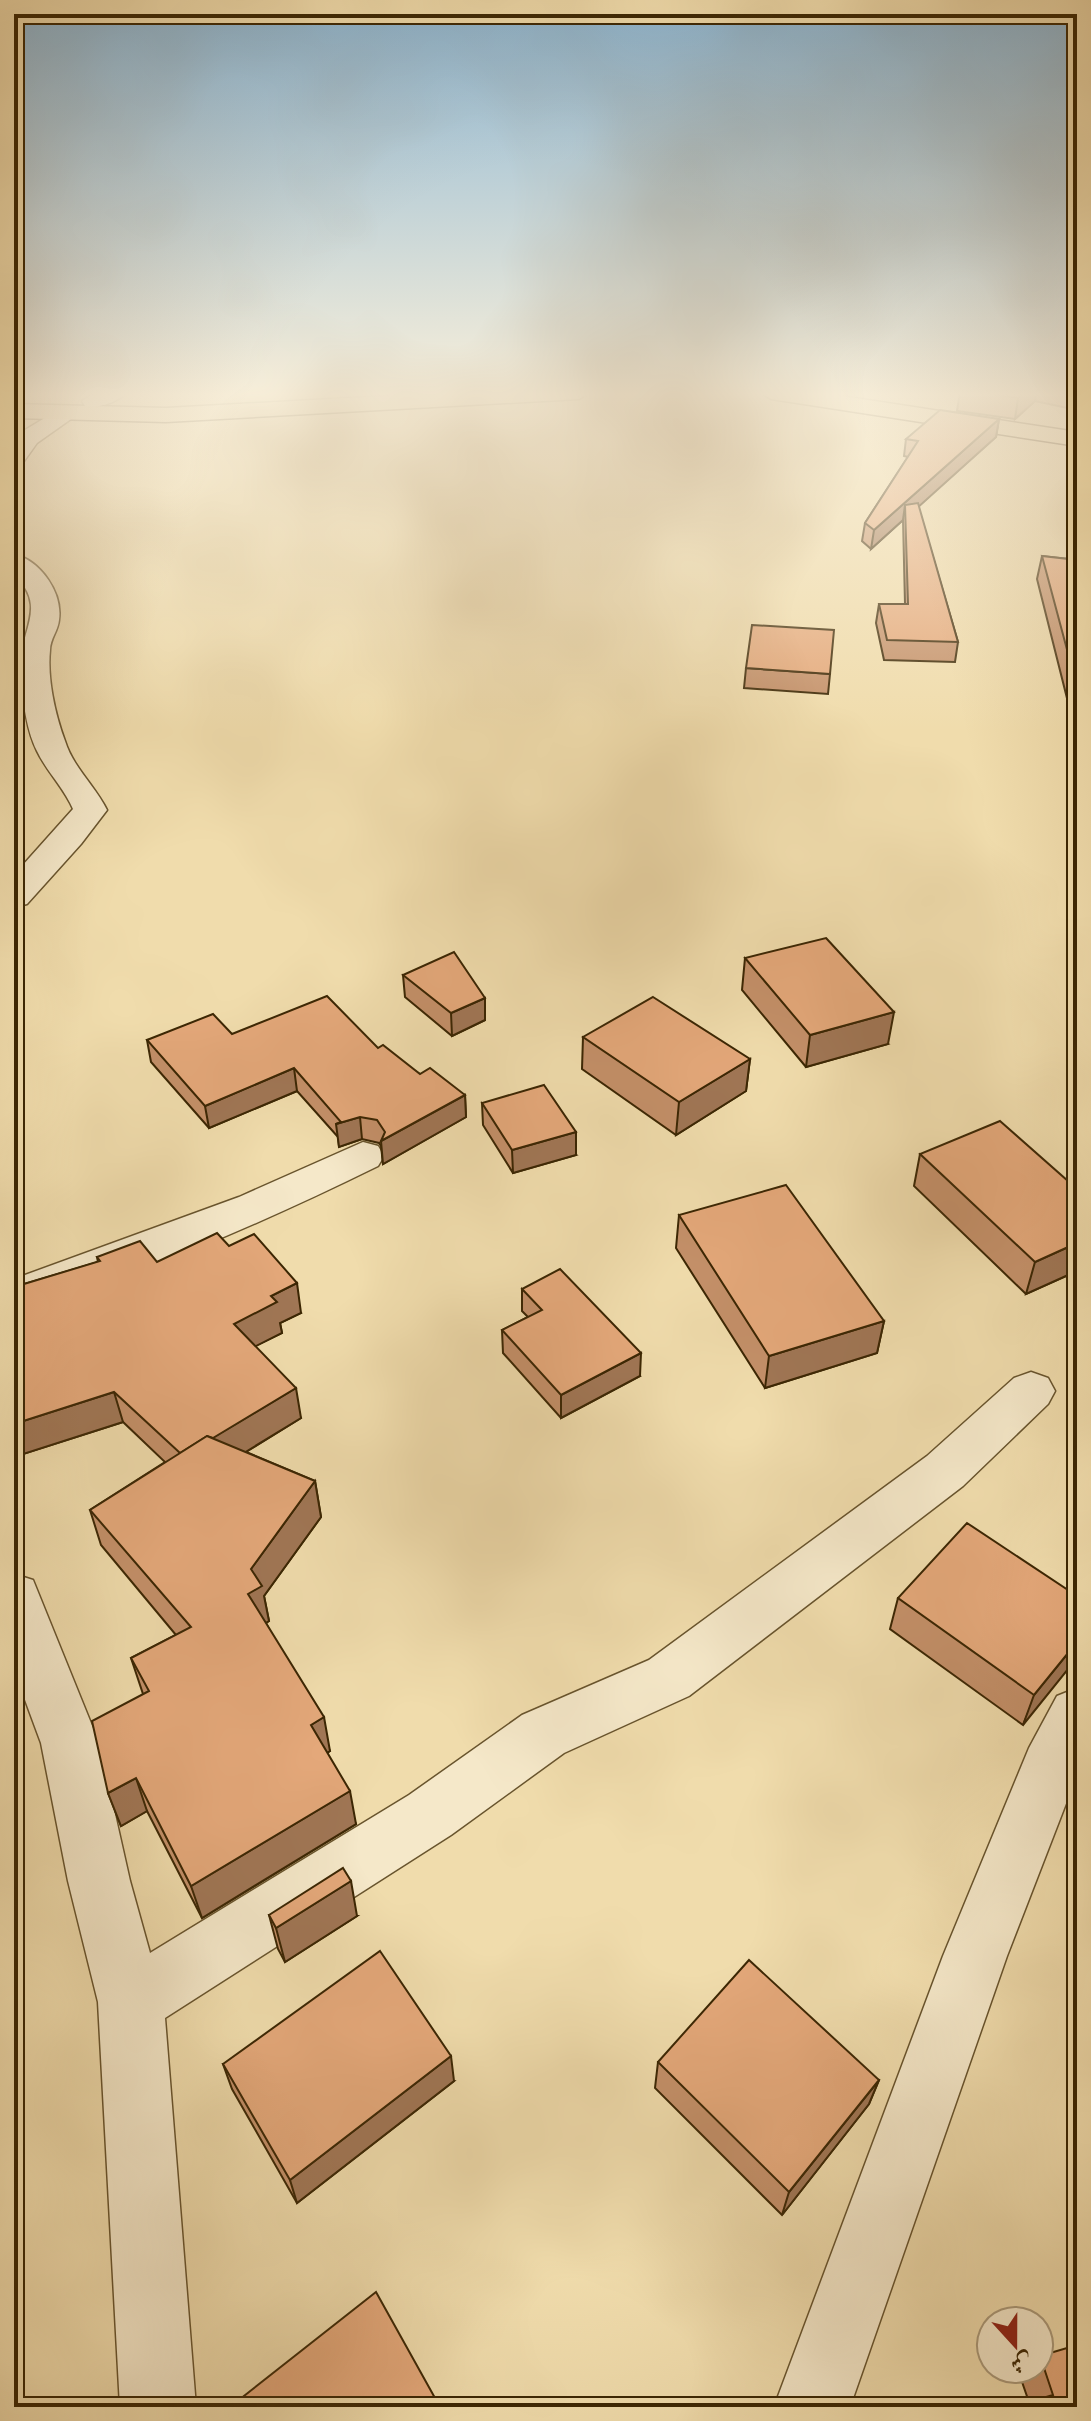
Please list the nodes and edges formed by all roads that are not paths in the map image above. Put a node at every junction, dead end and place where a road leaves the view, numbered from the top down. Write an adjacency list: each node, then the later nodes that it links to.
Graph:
1 (14, 562): 2 (street)
2 (14, 896)
3 (363, 1156): 4 (street)
4 (14, 1297)
5 (1031, 1391): 9 (street)
6 (14, 1597): 7 (street)
7 (28, 1682): 9 (street)
8 (1077, 1714): 11 (street)
9 (131, 2002): 10 (street)
10 (158, 2407)
11 (812, 2407)

